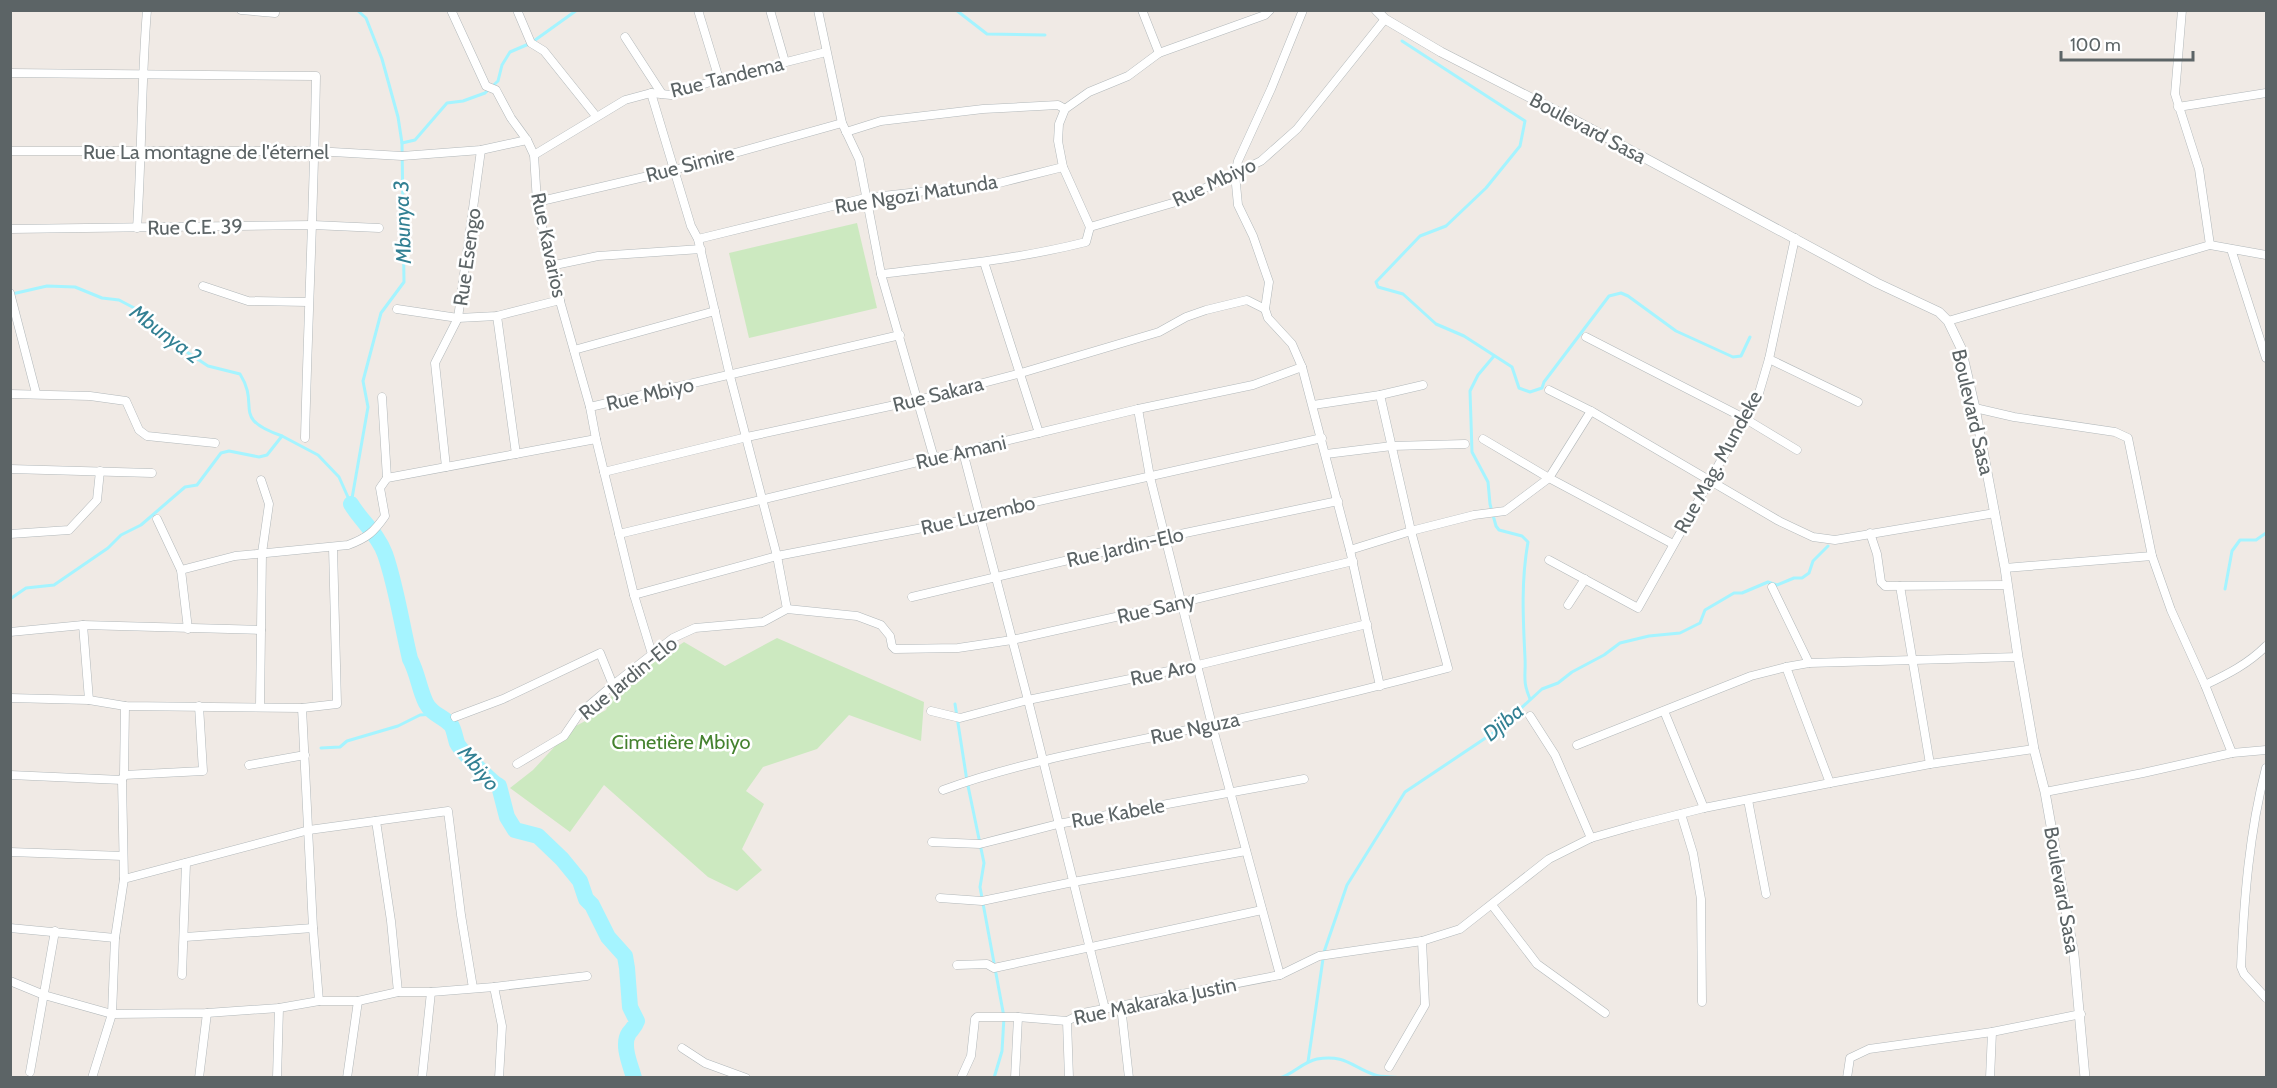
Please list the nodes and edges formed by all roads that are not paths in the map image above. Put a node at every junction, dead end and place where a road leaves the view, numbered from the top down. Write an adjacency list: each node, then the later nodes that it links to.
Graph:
1 (147, 10): 20 (street)
2 (241, 10): 13 (street)
3 (451, 10): 30 (street, Rue Kavarios)
4 (517, 10): 27 (street)
5 (698, 10): 21 (street)
6 (770, 10): 18 (street)
7 (818, 10): 16 (street)
8 (1142, 10): 17 (street)
9 (1270, 10): 17 (street)
10 (1303, 10): 38 (street)
11 (1376, 10): 14 (street, Boulevard Sasa)
12 (2182, 10): 25 (street)
13 (275, 13)
14 (1384, 19): 38 (street, Rue Mbiyo); 47 (street, Boulevard Sasa)
15 (625, 37): 24 (street)
16 (826, 52): 18 (street, Rue Tandema); 28 (street)
17 (1159, 53): 26 (street)
18 (785, 62): 21 (street, Rue Tandema)
19 (10, 73): 20 (street)
20 (142, 74): 33 (street); 34 (street)
21 (719, 80): 24 (street, Rue Tandema)
22 (651, 93): 24 (street, Rue Tandema); 27 (street, Rue Tandema); 37 (street)
23 (2266, 93): 25 (street)
24 (662, 94)
25 (2178, 107): 48 (street)
26 (1065, 109): 29 (street); 36 (street)
27 (596, 116): 35 (street, Rue Tandema)
28 (842, 123): 29 (street); 37 (street, Rue Simire)
29 (846, 132): 39 (street)
30 (527, 140): 31 (street); 35 (street, Rue Kavarios)
31 (482, 150): 33 (street, Rue La montagne de l'éternel); 63 (street, Rue Esengo)
32 (10, 151): 34 (street, Rue La montagne de l'éternel)
33 (315, 151): 34 (street, Rue La montagne de l'éternel); 41 (street)
34 (142, 152): 43 (street)
35 (534, 155): 40 (street, Rue Kavarios)
36 (1064, 167): 39 (street, Rue Ngozi Matunda); 42 (street)
37 (674, 170): 40 (street, Rue Simire); 46 (street)
38 (1235, 174): 42 (street, Rue Mbiyo); 60 (street)
39 (865, 198): 46 (street, Rue Ngozi Matunda); 54 (street)
40 (537, 202): 53 (street, Rue Kavarios)
41 (313, 225): 43 (street, Rue C.E. 39); 44 (street, Rue C.E. 39); 58 (street)
42 (1090, 227): 52 (street, Rue Mbiyo)
43 (137, 228): 45 (street, Rue C.E. 39)
44 (379, 228)
45 (10, 230)
46 (698, 238): 49 (street)
47 (1795, 238): 64 (street, Boulevard Sasa); 69 (street, Rue Mag. Mundeke)
48 (2210, 245): 50 (street); 64 (street)
49 (701, 249): 53 (street); 61 (street)
50 (2231, 249): 51 (street); 68 (street)
51 (2266, 255)
52 (984, 262): 54 (street, Rue Mbiyo); 71 (street)
53 (550, 266): 57 (street, Rue Kavarios)
54 (881, 274): 65 (street)
55 (203, 286): 58 (street)
56 (10, 292): 75 (street)
57 (560, 300): 62 (street); 67 (street, Rue Kavarios)
58 (308, 302): 89 (street)
59 (397, 309): 63 (street)
60 (1265, 309): 70 (street); 71 (street, Rue Sakara)
61 (715, 311): 67 (street); 72 (street)
62 (497, 316): 63 (street); 98 (street)
63 (458, 318): 101 (street, Rue Esengo)
64 (1948, 321): 83 (street, Boulevard Sasa)
65 (900, 335): 72 (street, Rue Mbiyo); 79 (street)
66 (1586, 337): 86 (street)
67 (574, 350): 82 (street, Rue Kavarios)
68 (2266, 357)
69 (1768, 359): 80 (street); 86 (street, Rue Mag. Mundeke)
70 (1302, 367): 81 (street); 84 (street, Rue Amani)
71 (1021, 373): 79 (street, Rue Sakara); 87 (street)
72 (730, 376): 82 (street, Rue Mbiyo); 88 (street)
73 (1422, 385): 77 (street)
74 (1550, 390): 85 (street)
75 (36, 393): 76 (street); 93 (street)
76 (10, 394)
77 (1380, 395): 81 (street); 95 (street)
78 (382, 397): 107 (street)
79 (918, 400): 88 (street, Rue Sakara); 100 (street)
80 (1858, 402)
81 (1313, 405): 90 (street)
82 (590, 407): 91 (street, Rue Mbiyo)
83 (1976, 408): 113 (street, Boulevard Sasa); 126 (street)
84 (1138, 409): 87 (street, Rue Amani); 106 (street)
85 (1591, 411): 108 (street); 110 (street)
86 (1744, 418): 96 (street); 110 (street, Rue Mag. Mundeke)
87 (1039, 433): 97 (street, Rue Amani)
88 (747, 437): 104 (street, Rue Sakara); 111 (street)
89 (305, 438)
90 (1322, 438): 99 (street); 106 (street, Rue Luzembo)
91 (596, 439): 98 (street, Rue Mbiyo); 104 (street)
92 (1483, 439): 108 (street)
93 (215, 443)
94 (1465, 444): 95 (street)
95 (1392, 446): 99 (street); 116 (street)
96 (1797, 450)
97 (963, 452): 100 (street, Rue Amani); 114 (street)
98 (516, 454): 101 (street, Rue Mbiyo)
99 (1326, 454): 112 (street)
100 (934, 458): 111 (street, Rue Amani)
101 (446, 466): 107 (street, Rue Mbiyo)
102 (10, 469): 103 (street)
103 (100, 471): 105 (street); 118 (street)
104 (604, 472): 119 (street)
105 (152, 473)
106 (1150, 477): 114 (street, Rue Luzembo); 120 (street)
107 (387, 478): 122 (street)
108 (1549, 478): 116 (street); 121 (street)
109 (261, 480): 124 (street)
110 (1710, 482): 117 (street); 121 (street, Rue Mag. Mundeke)
111 (763, 498): 119 (street, Rue Amani); 125 (street)
112 (1338, 501): 120 (street, Rue Jardin-Elo); 123 (street)
113 (1995, 513): 117 (street); 129 (street, Boulevard Sasa)
114 (980, 517): 125 (street, Rue Luzembo); 131 (street)
115 (157, 519): 130 (street)
116 (1411, 531): 123 (street); 156 (street, Rue Nguza)
117 (1869, 533): 134 (street)
118 (10, 534)
119 (619, 534): 136 (street)
120 (1166, 537): 131 (street, Rue Jardin-Elo); 138 (street)
121 (1673, 544): 132 (street, Rue Mag. Mundeke)
122 (333, 547): 124 (street); 163 (street)
123 (1350, 550): 128 (street)
124 (262, 553): 130 (street); 144 (street)
125 (777, 556): 136 (street, Rue Luzembo); 140 (street)
126 (2152, 556): 129 (street); 155 (street)
127 (1549, 560): 132 (street)
128 (1353, 561): 138 (street, Rue Sany); 141 (street)
129 (2005, 568): 133 (street, Boulevard Sasa)
130 (181, 570): 143 (street)
131 (996, 578): 137 (street, Rue Jardin-Elo); 146 (street)
132 (1585, 579): 139 (street)
133 (2007, 585): 134 (street); 149 (street, Boulevard Sasa)
134 (1900, 586): 150 (street)
135 (1772, 587): 151 (street)
136 (634, 596): 148 (street)
137 (912, 597)
138 (1183, 602): 146 (street, Rue Sany); 152 (street)
139 (1568, 606)
140 (787, 609): 146 (street, Rue Sany); 148 (street, Rue Jardin-Elo)
141 (1366, 624): 152 (street, Rue Aro); 156 (street)
142 (83, 625): 143 (street); 145 (street); 158 (street)
143 (188, 629): 144 (street)
144 (261, 630): 162 (street)
145 (10, 632)
146 (1012, 639): 159 (street)
147 (2266, 646): 155 (street)
148 (652, 654): 154 (street, Rue Jardin-Elo)
149 (2018, 657): 150 (street); 170 (street, Boulevard Sasa)
150 (1913, 661): 151 (street); 176 (street)
151 (1809, 663): 153 (street)
152 (1198, 665): 159 (street, Rue Aro); 168 (street)
153 (1786, 667): 165 (street); 182 (street)
154 (613, 685): 167 (street); 175 (street, Rue Jardin-Elo)
155 (2205, 685): 172 (street)
156 (1380, 686): 168 (street, Rue Nguza)
157 (10, 698): 158 (street)
158 (89, 700): 160 (street)
159 (1028, 700): 164 (street, Rue Aro); 174 (street)
160 (125, 706): 161 (street); 180 (street)
161 (199, 706): 162 (street); 180 (street)
162 (260, 706): 163 (street)
163 (302, 708): 173 (street)
164 (931, 711)
165 (1664, 711): 169 (street); 187 (street)
166 (1530, 716): 192 (street)
167 (455, 717)
168 (1212, 725): 174 (street, Rue Nguza); 185 (street)
169 (1577, 745)
170 (2034, 749): 176 (street); 184 (street, Boulevard Sasa)
171 (2266, 750): 172 (street)
172 (2232, 753): 184 (street)
173 (305, 755): 177 (street); 191 (street)
174 (1042, 761): 183 (street, Rue Nguza); 190 (street)
175 (517, 764)
176 (1929, 764): 182 (street)
177 (249, 765)
178 (2266, 768): 221 (street)
179 (10, 775): 180 (street)
180 (123, 778): 196 (street)
181 (1304, 779): 185 (street, Rue Kabele)
182 (1830, 783): 186 (street)
183 (943, 790)
184 (2045, 792): 231 (street, Boulevard Sasa)
185 (1230, 794): 190 (street, Rue Kabele); 194 (street)
186 (1748, 800): 187 (street); 200 (street)
187 (1704, 808): 188 (street)
188 (1681, 814): 192 (street); 224 (street)
189 (376, 821): 191 (street); 217 (street); 218 (street)
190 (1058, 824): 193 (street, Rue Kabele); 199 (street)
191 (309, 830): 197 (street); 205 (street)
192 (1591, 838): 202 (street)
193 (932, 842)
194 (1246, 851): 199 (street); 203 (street)
195 (10, 852): 196 (street)
196 (123, 856): 198 (street)
197 (186, 863): 198 (street); 207 (street)
198 (124, 879): 208 (street)
199 (1072, 882): 201 (street); 210 (street)
200 (1766, 894)
201 (940, 898)
202 (1492, 905): 209 (street); 229 (street)
203 (1262, 910): 210 (street); 213 (street)
204 (10, 928): 206 (street)
205 (313, 928): 207 (street); 222 (street)
206 (55, 931): 208 (street); 220 (street)
207 (185, 937): 212 (street)
208 (115, 938): 230 (street)
209 (1422, 941): 213 (street, Rue Makaraka Justin); 236 (street)
210 (1089, 948): 211 (street); 227 (street)
211 (957, 965)
212 (182, 975)
213 (1280, 975): 225 (street, Rue Makaraka Justin)
214 (587, 976): 216 (street)
215 (10, 981): 220 (street)
216 (494, 987): 217 (street); 243 (street)
217 (473, 988): 219 (street)
218 (398, 992): 219 (street); 223 (street)
219 (431, 992): 242 (street)
220 (44, 995): 230 (street); 237 (street)
221 (2266, 998)
222 (319, 1001): 223 (street); 226 (street)
223 (358, 1001): 241 (street)
224 (1702, 1002)
225 (1121, 1006): 227 (street, Rue Makaraka Justin); 248 (street)
226 (279, 1008): 228 (street); 240 (street)
227 (1104, 1009): 233 (street, Rue Makaraka Justin)
228 (207, 1013): 230 (street); 239 (street)
229 (1605, 1013)
230 (112, 1014): 238 (street)
231 (2081, 1014): 234 (street); 251 (street, Boulevard Sasa)
232 (1018, 1017): 233 (street, Rue Makaraka Justin); 245 (street, Rue Makaraka Justin); 246 (street)
233 (1067, 1021): 247 (street)
234 (1992, 1032): 249 (street); 250 (street)
235 (682, 1048): 244 (street)
236 (1389, 1067)
237 (30, 1072)
238 (92, 1077)
239 (199, 1077)
240 (277, 1077)
241 (347, 1077)
242 (422, 1077)
243 (499, 1077)
244 (746, 1077)
245 (962, 1077)
246 (1015, 1077)
247 (1069, 1077)
248 (1129, 1077)
249 (1847, 1077)
250 (1990, 1077)
251 (2085, 1077)

